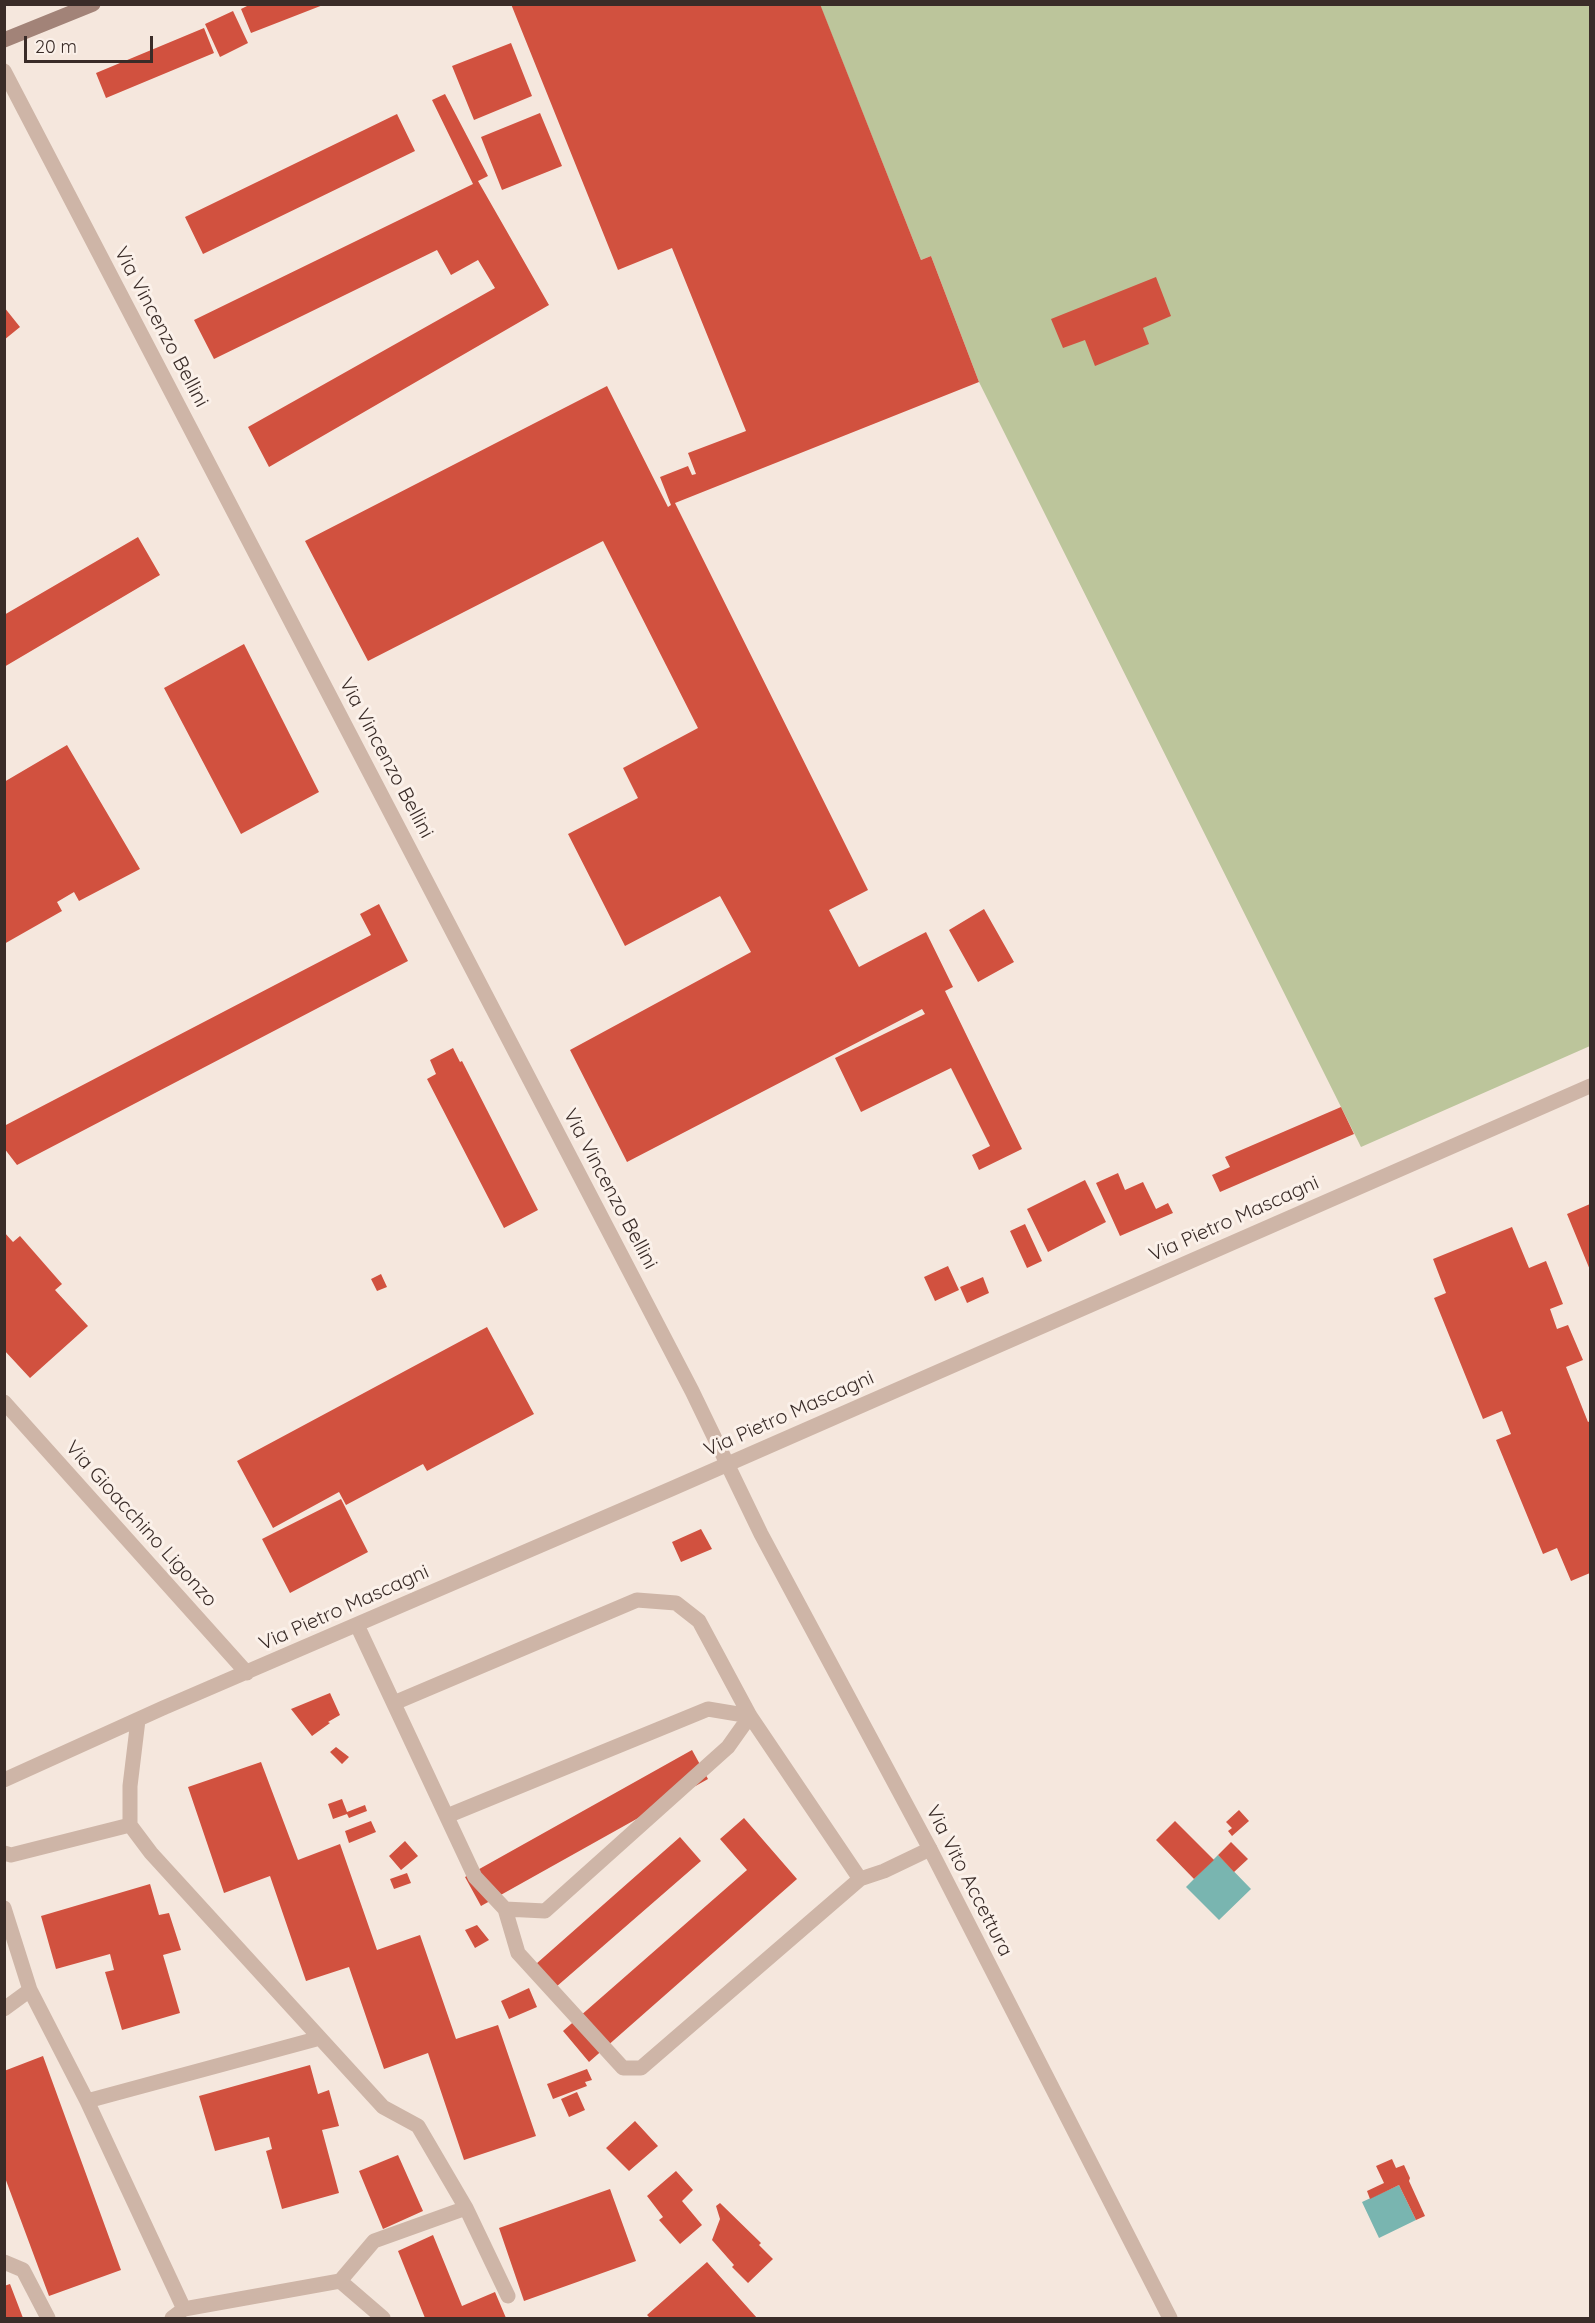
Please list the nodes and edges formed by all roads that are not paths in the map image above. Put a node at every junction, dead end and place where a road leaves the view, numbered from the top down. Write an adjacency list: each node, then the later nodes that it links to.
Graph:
1 (93, 4): 2 (main road)
2 (4, 40)
3 (4, 71): 6 (street, Via Vincenzo Bellini)
4 (1590, 1086): 6 (street, Via Pietro Mascagni)
5 (4, 1402): 8 (street, Via Gioacchino Ligonzo)
6 (728, 1464): 7 (street, Via Pietro Mascagni); 15 (street, Via Vito Accettura)
7 (357, 1625): 8 (street, Via Pietro Mascagni); 9 (street)
8 (247, 1673): 11 (street, Via Pietro Mascagni)
9 (394, 1703): 10 (street); 13 (street)
10 (750, 1716): 13 (street); 17 (street); 19 (street)
11 (138, 1720): 12 (street, Via Pietro Mascagni); 14 (street)
12 (4, 1780)
13 (447, 1816): 19 (street)
14 (130, 1825): 16 (street); 22 (street)
15 (930, 1849): 17 (street); 31 (street, Via Vito Accettura)
16 (4, 1853)
17 (860, 1879): 19 (street)
18 (4, 1908): 20 (street)
19 (505, 1910)
20 (30, 1990): 21 (street); 23 (street)
21 (4, 2009)
22 (320, 2038): 23 (street); 24 (street)
23 (87, 2101): 28 (street)
24 (466, 2208): 26 (street); 27 (street)
25 (4, 2262): 29 (street)
26 (340, 2281): 28 (street); 30 (street)
27 (508, 2296)
28 (178, 2314)
29 (48, 2319)
30 (383, 2319)
31 (1170, 2319)

